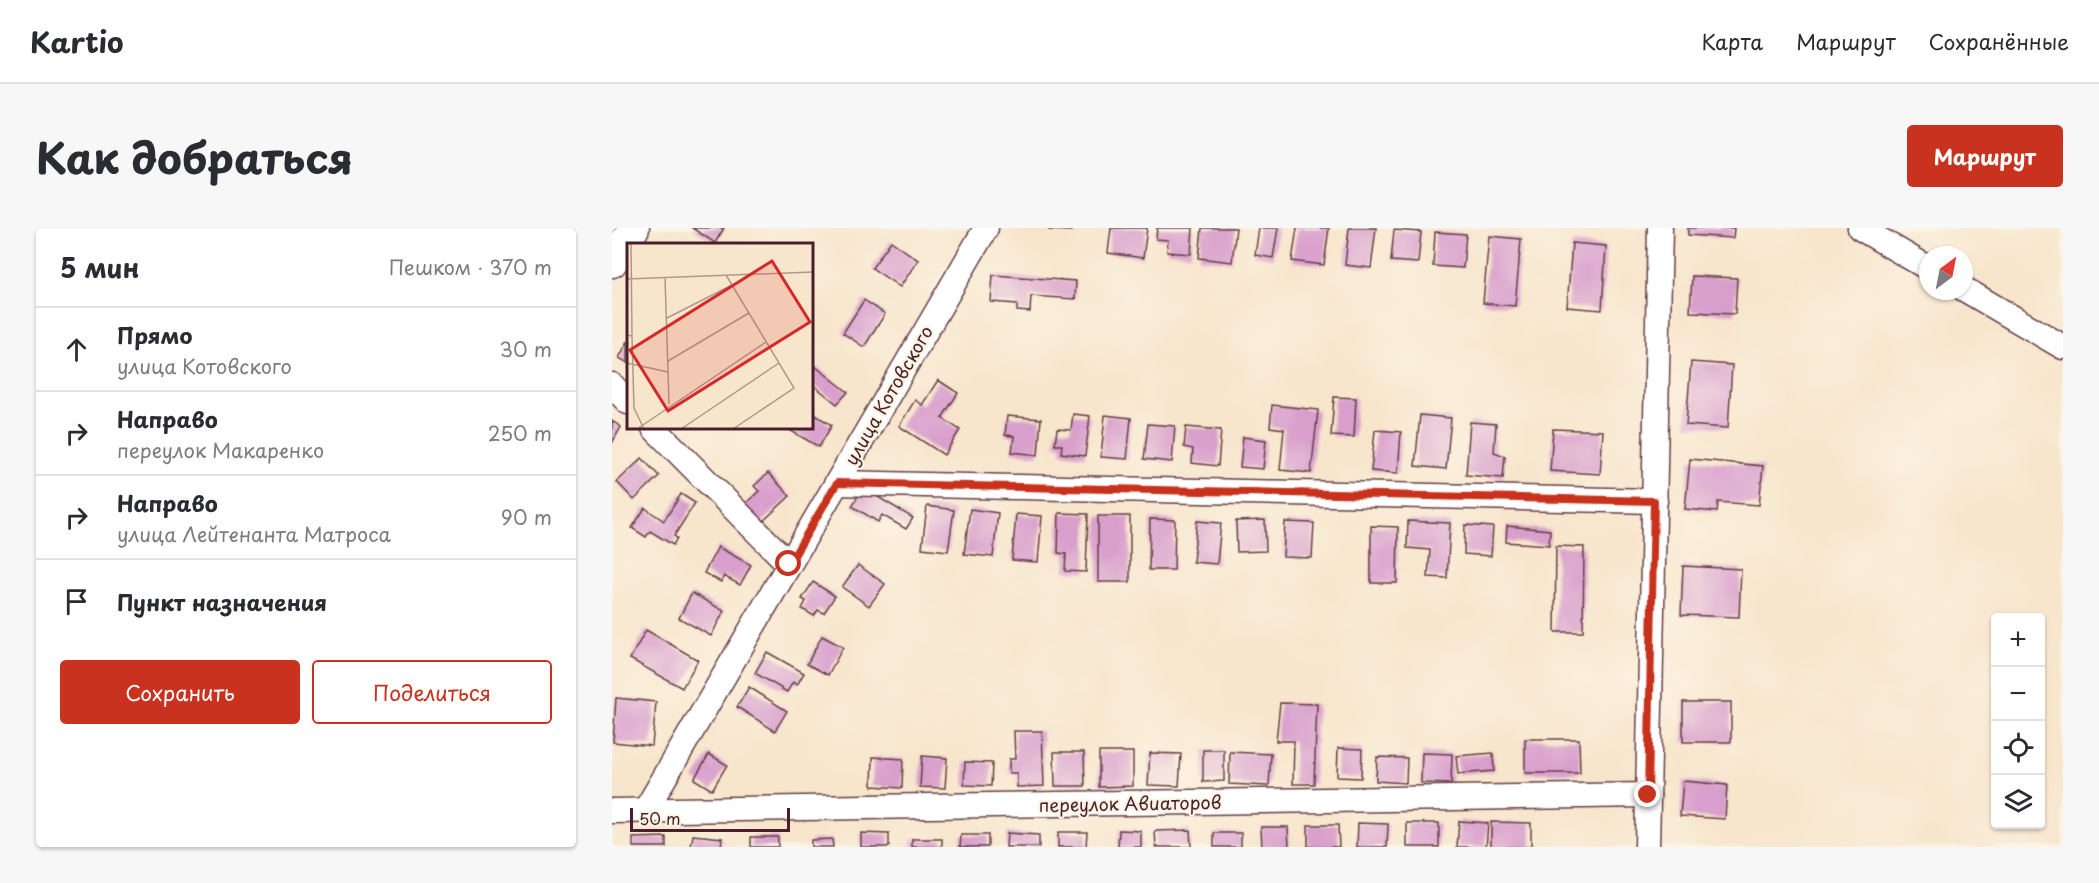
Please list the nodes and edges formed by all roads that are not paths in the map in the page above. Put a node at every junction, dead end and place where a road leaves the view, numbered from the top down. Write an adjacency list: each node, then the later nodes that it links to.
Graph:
1 (634, 228): 5 (main road)
2 (986, 228): 12 (street, улица Котовского)
3 (1660, 228): 13 (street)
4 (1860, 228): 6 (street)
5 (612, 262)
6 (1919, 263)
7 (1973, 294): 8 (street)
8 (2063, 347)
9 (612, 385): 10 (street)
10 (627, 401)
11 (655, 429): 14 (street)
12 (837, 483): 13 (street); 14 (street, улица Котовского)
13 (1654, 501): 15 (street)
14 (789, 564): 17 (street, улица Котовского)
15 (1648, 795): 17 (street, переулок Авиаторов); 18 (street)
16 (612, 811): 17 (street, переулок Авиаторов)
17 (645, 811)
18 (1647, 847)

